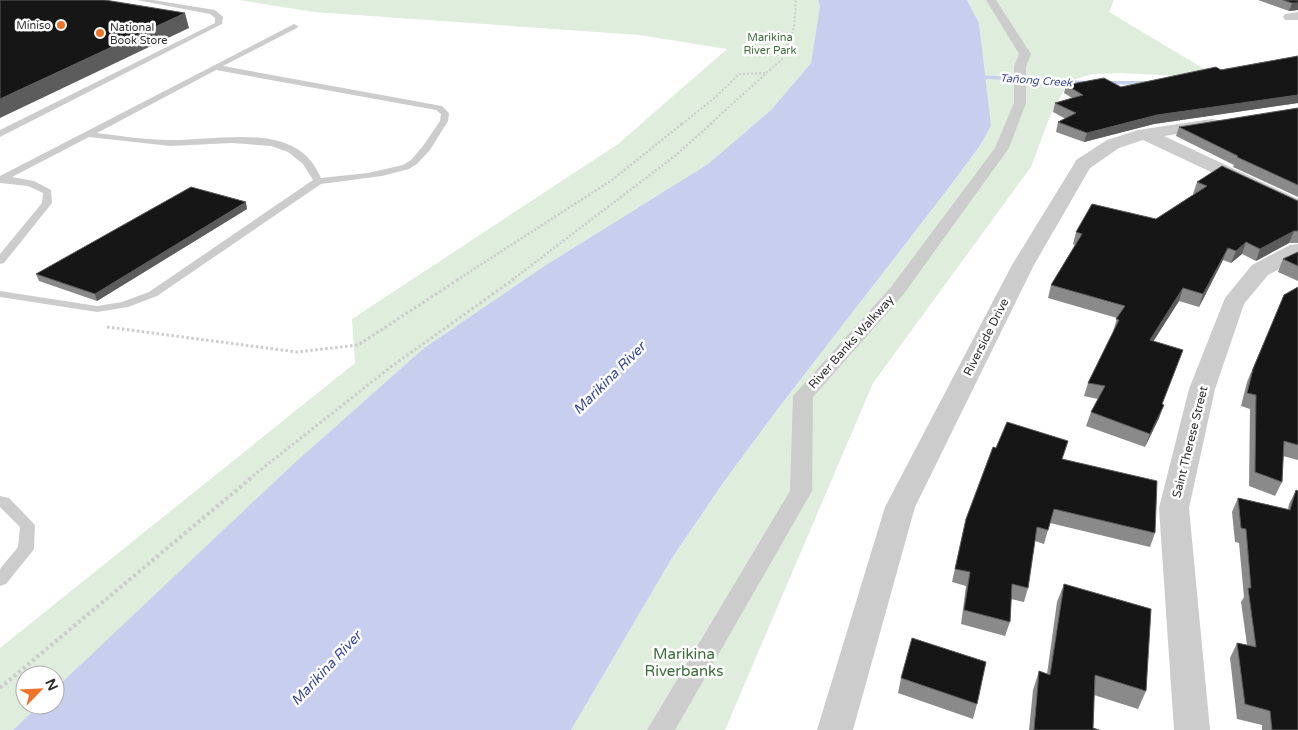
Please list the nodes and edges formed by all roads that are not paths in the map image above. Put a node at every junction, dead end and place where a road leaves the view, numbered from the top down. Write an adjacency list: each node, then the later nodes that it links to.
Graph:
1 (140, 0): 6 (lane)
2 (991, 0): 17 (street, River Banks Walkway)
3 (294, 26): 4 (lane)
4 (214, 67): 7 (lane); 10 (lane)
5 (1231, 120): 8 (street, Riverside Drive)
6 (0, 134)
7 (86, 134): 9 (lane); 10 (lane)
8 (1144, 134): 11 (street); 18 (street, Riverside Drive)
9 (1, 180): 13 (lane)
10 (318, 181): 14 (lane)
11 (1298, 207)
12 (1298, 250): 19 (street, Saint Therese Street)
13 (0, 261)
14 (0, 294)
15 (0, 501): 16 (lane)
16 (0, 580)
17 (661, 730)
18 (835, 730)
19 (1192, 730)

